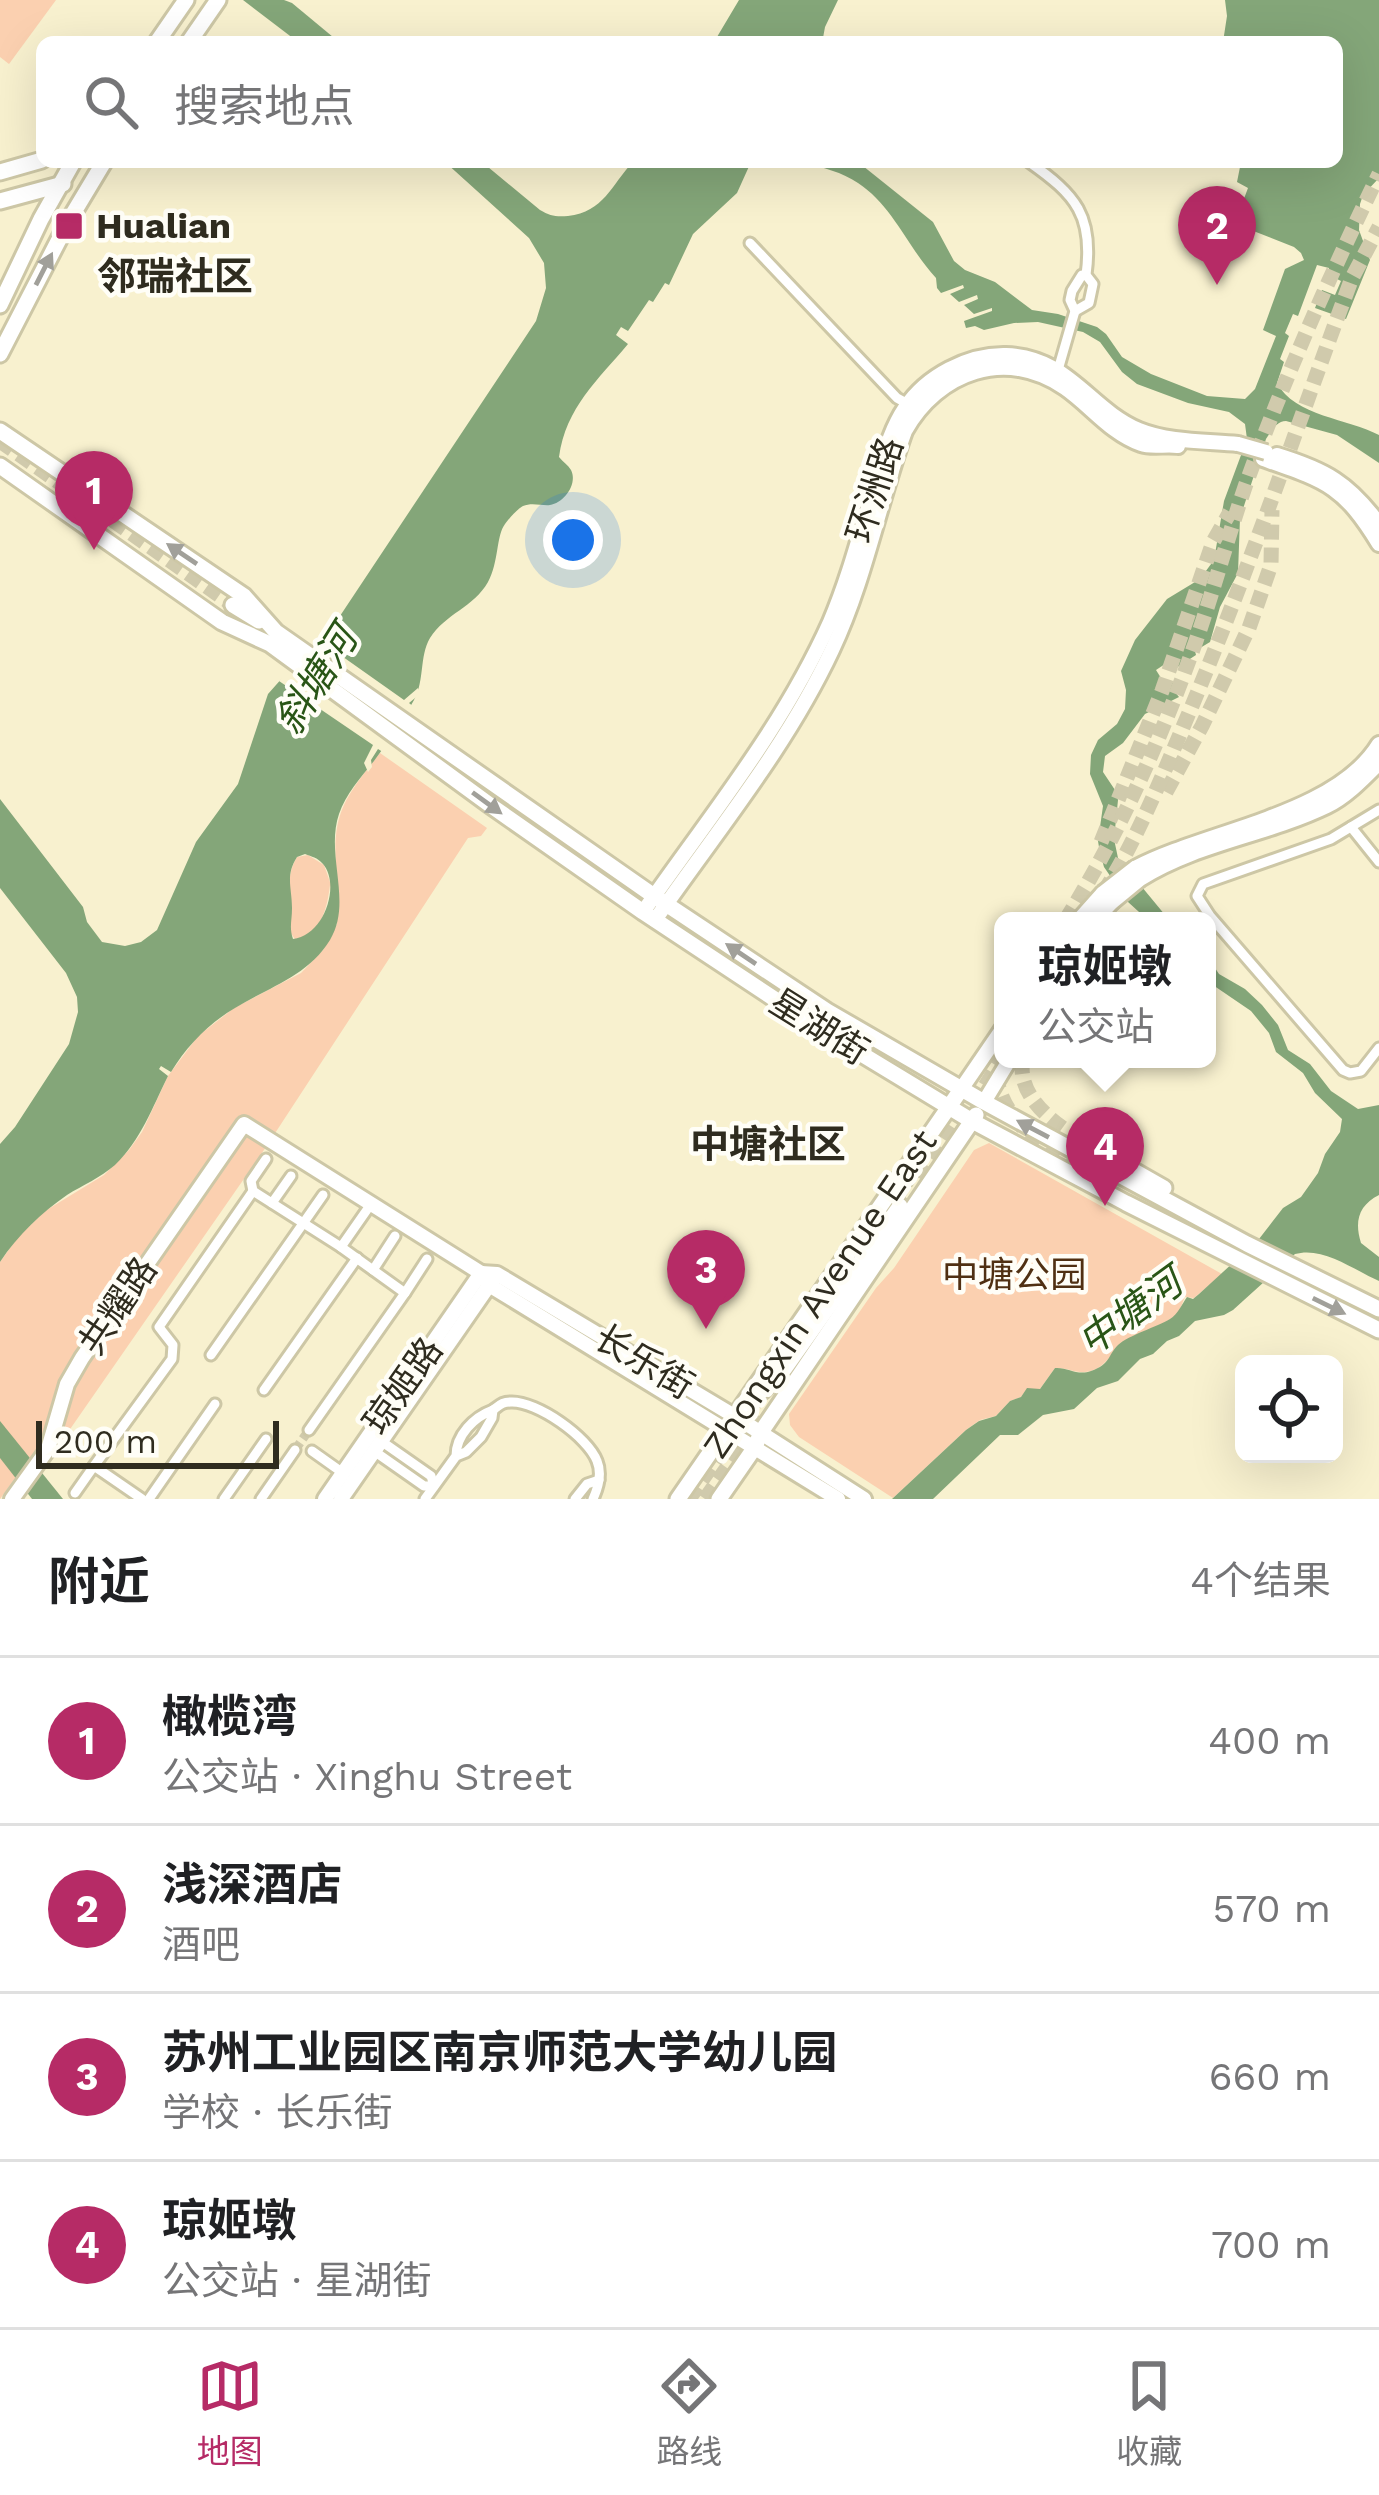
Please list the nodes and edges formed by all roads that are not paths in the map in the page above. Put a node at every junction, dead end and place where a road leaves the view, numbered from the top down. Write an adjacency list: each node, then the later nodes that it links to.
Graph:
1 (186, 0): 3 (main road)
2 (218, 0): 4 (main road)
3 (161, 36)
4 (192, 36)
5 (36, 162): 9 (main road)
6 (70, 168): 10 (main road)
7 (100, 168): 11 (main road)
8 (1036, 168): 14 (street)
9 (0, 172)
10 (60, 184): 11 (main road); 12 (main road); 15 (main road)
11 (90, 184): 17 (main road, one-way to 11)
12 (0, 201)
13 (750, 243): 19 (street)
14 (1086, 275): 16 (street); 16 (street)
15 (0, 305)
16 (1075, 312): 18 (street)
17 (0, 354)
18 (1060, 363): 19 (street, 环洲路); 21 (street, 环洲路)
19 (908, 404): 36 (street, 环洲路)
20 (0, 431): 27 (main road, one-way to 20)
21 (1167, 440): 22 (street, 环洲路, bridge); 36 (street, 环洲路)
22 (1265, 455): 24 (street, 环洲路); 25 (street, 环洲路)
23 (0, 466): 27 (main road)
24 (1379, 524)
25 (1379, 544)
26 (230, 608): 27 (main road)
27 (273, 638): 28 (main road, 星湖街)
28 (397, 726): 36 (main road, 星湖街); 40 (main road, 星湖街, one-way to 40)
29 (1379, 744): 34 (street)
30 (1379, 763): 34 (street)
31 (1379, 810): 32 (street)
32 (1351, 827): 33 (street); 39 (street)
33 (1379, 862)
34 (1138, 873): 35 (street, bridge)
35 (1107, 897): 37 (street); 38 (street)
36 (660, 900): 40 (street, 环洲路); 45 (main road, 星湖街, one-way to 36)
37 (1089, 912)
38 (1099, 912)
39 (1207, 912)
40 (649, 916): 47 (main road, 星湖街)
41 (1216, 923): 43 (street)
42 (994, 1041): 45 (street)
43 (1379, 1048)
44 (1005, 1068): 46 (street)
45 (962, 1088): 46 (main road, 星湖街); 47 (main road, Zhongxin Avenue East)
46 (984, 1102): 48 (main road, Zhongxin Avenue East); 61 (main road, 星湖街, one-way to 46)
47 (948, 1107): 48 (main road, 星湖街); 74 (main road, Zhongxin Avenue East)
48 (972, 1121): 63 (main road, 星湖街); 77 (main road, Zhongxin Avenue East)
49 (244, 1124): 57 (street, 长乐街); 86 (street, 共耀路)
50 (1092, 1147): 61 (main road)
51 (266, 1159): 54 (street)
52 (1079, 1170): 63 (main road)
53 (291, 1176): 56 (street)
54 (253, 1191): 56 (street); 81 (street)
55 (323, 1195): 59 (street)
56 (272, 1203): 59 (street)
57 (371, 1204): 62 (street); 67 (street, 长乐街)
58 (900, 1206): 74 (main road)
59 (304, 1223): 62 (street); 71 (street)
60 (395, 1236): 66 (street)
61 (1243, 1242): 69 (main road, 星湖街)
62 (341, 1247): 64 (street)
63 (1231, 1257): 70 (main road, 星湖街, one-way to 70)
64 (357, 1258): 66 (street); 72 (street)
65 (427, 1258): 68 (street)
66 (373, 1270): 68 (street)
67 (489, 1278): 74 (street, 长乐街); 78 (street, 琼姬路); 82 (street, 琼姬路)
68 (405, 1293): 75 (street)
69 (1379, 1310)
70 (1379, 1330)
71 (211, 1355)
72 (264, 1390)
73 (215, 1404): 87 (street)
74 (732, 1423): 77 (street, 长乐街); 95 (main road, Zhongxin Avenue East)
75 (309, 1430)
76 (266, 1439): 88 (street)
77 (758, 1440): 96 (main road, Zhongxin Avenue East); 97 (street, 长乐街); 98 (street, 长乐街)
78 (378, 1446): 84 (street); 91 (street, 琼姬路)
79 (295, 1450): 89 (street)
80 (312, 1451): 82 (street)
81 (94, 1466): 85 (street); 87 (street)
82 (343, 1473): 90 (street, 琼姬路)
83 (599, 1480): 84 (street); 93 (street); 94 (street)
84 (434, 1486): 92 (street)
85 (75, 1493)
86 (12, 1499)
87 (146, 1499)
88 (224, 1499)
89 (261, 1499)
90 (325, 1499)
91 (341, 1499)
92 (425, 1499)
93 (575, 1499)
94 (593, 1499)
95 (678, 1499)
96 (719, 1499)
97 (838, 1499)
98 (865, 1499)

